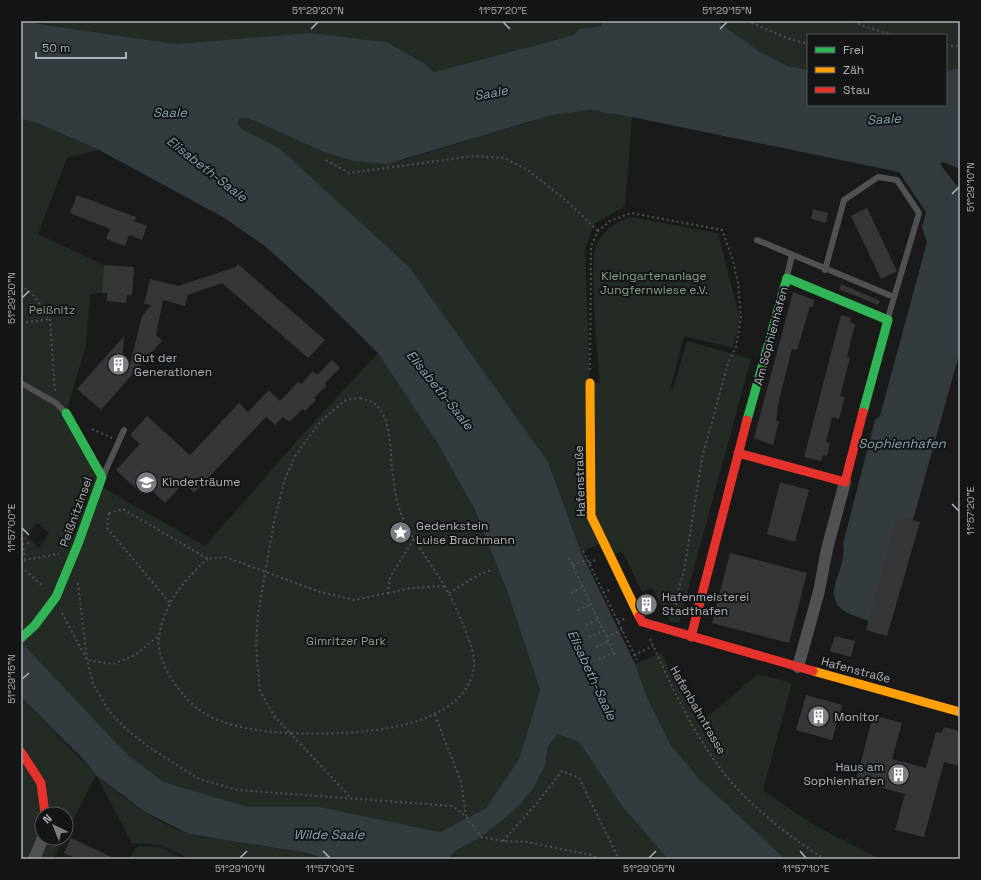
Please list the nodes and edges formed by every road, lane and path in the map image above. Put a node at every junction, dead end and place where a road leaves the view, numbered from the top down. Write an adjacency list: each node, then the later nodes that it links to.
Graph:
1 (747, 21): 4 (path)
2 (854, 21): 3 (path)
3 (890, 34)
4 (807, 44)
5 (960, 45): 6 (path)
6 (947, 47)
7 (326, 160): 8 (path)
8 (598, 232): 19 (path); 62 (path)
9 (757, 240): 10 (lane)
10 (792, 255): 11 (lane); 12 (lane)
11 (825, 270): 14 (lane); 14 (lane)
12 (787, 278): 16 (street, Am Sophienhafen); 25 (street, Am Sophienhafen)
13 (21, 285): 15 (path)
14 (894, 298): 16 (lane)
15 (50, 319): 17 (path); 20 (path)
16 (888, 320): 27 (street)
17 (21, 323)
18 (21, 383): 20 (lane, Peißnitzinsel)
19 (590, 383): 58 (street, Hafenstraße)
20 (56, 403): 21 (lane, Peißnitzinsel)
21 (66, 413): 26 (street, Peißnitzinsel)
22 (90, 429): 24 (path)
23 (124, 430): 24 (lane)
24 (118, 441): 26 (lane)
25 (738, 453): 27 (street); 66 (street, Am Sophienhafen)
26 (102, 477): 31 (street, Peißnitzinsel)
27 (845, 482): 75 (street)
28 (414, 539): 41 (path); 44 (path); 47 (path)
29 (32, 543): 35 (path)
30 (583, 550): 34 (path)
31 (75, 551): 35 (path); 51 (street, Peißnitzinsel)
32 (569, 558): 39 (path)
33 (208, 559): 41 (path); 52 (path); 52 (path)
34 (587, 559): 37 (path); 39 (path)
35 (25, 560): 38 (path)
36 (594, 561): 37 (path)
37 (589, 563): 50 (path)
38 (21, 566): 43 (path)
39 (573, 566): 45 (path)
40 (491, 570): 48 (path)
41 (265, 571): 47 (path); 78 (path)
42 (78, 581): 73 (path)
43 (40, 583)
44 (445, 586): 47 (path); 48 (path)
45 (583, 587): 49 (path); 53 (path)
46 (608, 590): 50 (path)
47 (388, 593)
48 (449, 593): 77 (path)
49 (571, 593)
50 (603, 593): 57 (path)
51 (56, 597): 67 (street, Peißnitzinsel); 73 (path)
52 (170, 603): 63 (path)
53 (591, 604): 54 (path); 55 (path)
54 (578, 610)
55 (598, 619): 59 (path); 60 (path)
56 (622, 620): 57 (path)
57 (618, 622): 61 (path)
58 (642, 622): 62 (street, Hafenstraße); 69 (path, Hafenbahntrasse)
59 (586, 625)
60 (604, 630): 64 (path); 65 (path)
61 (622, 630): 65 (path); 71 (path)
62 (672, 631): 66 (street, Hafenstraße)
63 (158, 636): 73 (path); 78 (path)
64 (589, 637)
65 (607, 637): 68 (path)
66 (691, 637): 75 (street, Hafenstraße)
67 (21, 638)
68 (609, 641): 70 (path); 72 (path)
69 (653, 646): 71 (path); 88 (path, Hafenbahntrasse)
70 (596, 647)
71 (634, 654): 74 (path)
72 (599, 659)
73 (86, 660): 80 (path)
74 (637, 660)
75 (798, 667): 76 (street, Hafenstraße)
76 (960, 712)
77 (435, 715): 78 (path); 82 (path)
78 (290, 733): 80 (path)
79 (21, 752): 81 (street)
80 (352, 799): 82 (path)
81 (44, 806)
82 (466, 816): 83 (path)
83 (503, 842): 86 (path); 87 (path)
84 (40, 846): 85 (street)
85 (34, 859)
86 (600, 859)
87 (619, 859)
88 (825, 859)

